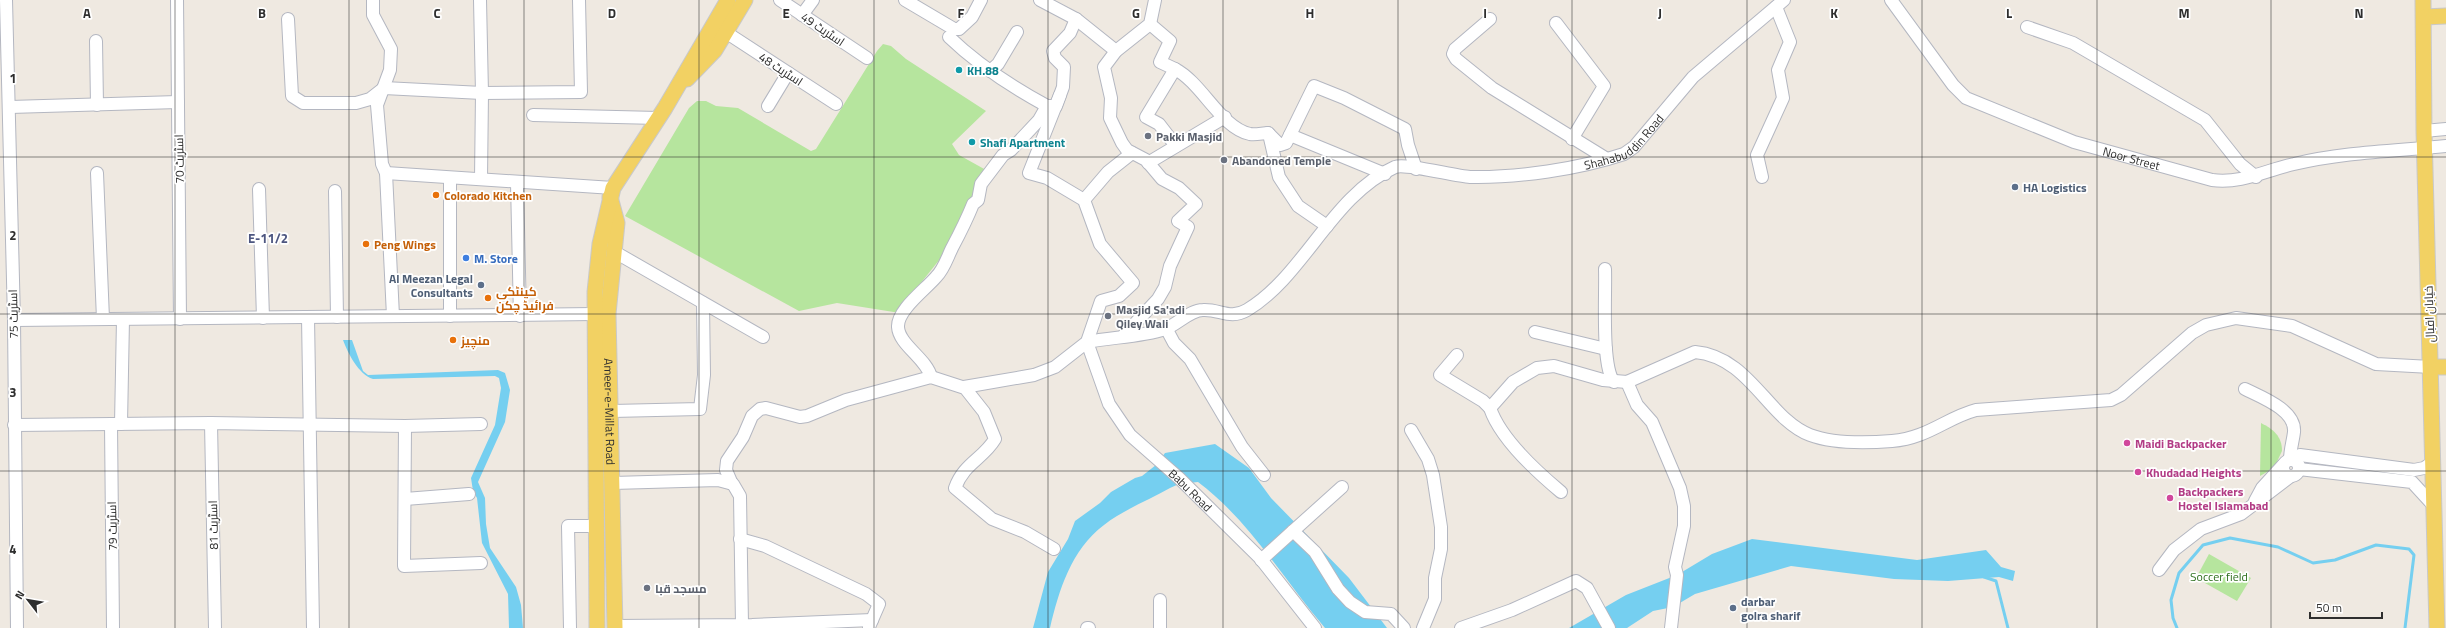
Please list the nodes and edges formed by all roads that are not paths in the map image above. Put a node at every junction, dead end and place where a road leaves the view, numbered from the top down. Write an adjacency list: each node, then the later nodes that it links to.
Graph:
1 (6, 0): 44 (street, اسٹریٹ 75)
2 (178, 0): 39 (street, اسٹریٹ 70)
3 (373, 0): 36 (street)
4 (480, 0): 37 (street)
5 (579, 0): 37 (street)
6 (728, 0): 35 (main road)
7 (745, 0): 27 (main road)
8 (780, 0): 17 (street, اسٹریٹ 49)
9 (813, 0): 17 (street)
10 (905, 0): 11 (street)
11 (981, 0)
12 (1040, 0): 21 (street)
13 (1155, 0): 24 (street)
14 (1891, 0): 63 (street, Noor Street)
15 (2423, 0): 19 (main road, خیابان اقبال)
16 (1780, 3): 57 (street, Shahabuddin Road); 64 (street)
17 (802, 15): 31 (street, اسٹریٹ 49)
18 (2446, 16): 19 (main road)
19 (2424, 17): 49 (main road, خیابان اقبال)
20 (288, 19): 36 (street)
21 (1076, 19): 30 (street); 38 (street)
22 (1490, 19): 52 (street)
23 (1556, 23): 52 (street)
24 (1150, 24): 30 (street); 32 (street)
25 (2027, 27): 63 (street)
26 (1017, 32): 33 (street)
27 (727, 33): 34 (street, اسٹریٹ 48); 35 (main road)
28 (949, 37): 33 (street)
29 (96, 41): 40 (street)
30 (1116, 51): 56 (street)
31 (867, 58)
32 (1175, 69): 46 (street); 53 (street)
33 (990, 71): 43 (street)
34 (788, 73): 41 (street, اسٹریٹ 48); 42 (street)
35 (678, 85): 47 (main road)
36 (384, 88): 37 (street); 61 (street)
37 (482, 93): 66 (street)
38 (1060, 95): 43 (street); 71 (street)
39 (178, 102): 40 (street); 85 (street, اسٹریٹ 70)
40 (97, 104): 44 (street)
41 (836, 104)
42 (768, 106)
43 (1047, 106): 96 (street)
44 (10, 108): 86 (street, اسٹریٹ 75)
45 (533, 115): 47 (street)
46 (1224, 117): 50 (street); 53 (street)
47 (658, 118): 70 (main road)
48 (2446, 128): 49 (street)
49 (2424, 131): 55 (main road, خیابان اقبال)
50 (1268, 133): 51 (street); 72 (street)
51 (1290, 135): 59 (street); 62 (street)
52 (1572, 139): 57 (street)
53 (1176, 146): 58 (street)
54 (2446, 146): 55 (street, Noor Street)
55 (2425, 148): 63 (street, Noor Street); 94 (main road, خیابان اقبال)
56 (1132, 153): 58 (street); 71 (street)
57 (1607, 159): 59 (street, Shahabuddin Road)
58 (1148, 163): 89 (street)
59 (1416, 169): 62 (street, Shahabuddin Road)
60 (97, 173): 83 (street)
61 (386, 173): 65 (street); 77 (street)
62 (1385, 174): 72 (street, Shahabuddin Road)
63 (2256, 176)
64 (1762, 177)
65 (450, 178): 66 (street); 78 (street)
66 (481, 179): 67 (street)
67 (516, 183): 70 (street); 79 (street)
68 (258, 189): 82 (street)
69 (336, 191): 81 (street)
70 (612, 192): 73 (main road, Ameer-e-Millat Road); 76 (main road)
71 (1084, 200): 91 (street)
72 (1327, 226): 87 (street, Shahabuddin Road)
73 (614, 251): 75 (street); 76 (main road, Ameer-e-Millat Road)
74 (1605, 269): 92 (street)
75 (703, 303): 90 (street); 102 (street)
76 (602, 314): 79 (street); 102 (main road, Ameer-e-Millat Road); 120 (main road, Ameer-e-Millat Road)
77 (394, 316): 78 (street); 81 (street)
78 (450, 316): 79 (street)
79 (520, 316)
80 (308, 317): 81 (street); 82 (street); 104 (street)
81 (337, 317)
82 (263, 318): 85 (street)
83 (103, 319): 84 (street); 86 (street)
84 (123, 319): 85 (street); 105 (street, اسٹریٹ 79)
85 (180, 319)
86 (14, 320): 107 (street, اسٹریٹ 75)
87 (1166, 328): 89 (street, Shahabuddin Road); 112 (street)
88 (1535, 332): 92 (street)
89 (1124, 335): 91 (street, Shahabuddin Road)
90 (763, 337)
91 (1087, 342): 99 (street); 126 (street, Babu Road)
92 (1606, 348): 97 (street)
93 (1457, 354): 101 (street)
94 (2431, 367): 95 (main road); 98 (street); 110 (main road, خیابان اقبال)
95 (2446, 367)
96 (931, 377): 99 (street); 114 (street)
97 (1614, 382): 98 (street); 101 (street)
98 (1627, 382): 145 (street)
99 (964, 387): 124 (street)
100 (2245, 389): 111 (street)
101 (1490, 408): 116 (street)
102 (612, 411): 113 (main road, Ameer-e-Millat Road)
103 (211, 423): 104 (street); 105 (street); 135 (street, اسٹریٹ 81)
104 (309, 423): 108 (street); 136 (street)
105 (116, 424): 107 (street); 134 (street, اسٹریٹ 79)
106 (482, 424): 108 (street)
107 (14, 425): 133 (street, اسٹریٹ 75)
108 (405, 426): 118 (street)
109 (1411, 430): 142 (street)
110 (2433, 462): 111 (street); 119 (main road, خیابان اقبال)
111 (2291, 466): 119 (street); 128 (street)
112 (1264, 475)
113 (613, 483): 114 (street); 121 (main road, Ameer-e-Millat Road)
114 (732, 484): 123 (street)
115 (1342, 487): 122 (street)
116 (1562, 492)
117 (469, 494): 118 (street)
118 (404, 498): 127 (street)
119 (2434, 506): 125 (main road, خیابان اقبال)
120 (595, 526): 121 (main road); 137 (street); 138 (main road, Ameer-e-Millat Road)
121 (613, 526): 132 (main road, Ameer-e-Millat Road)
122 (1290, 534): 126 (street); 141 (street)
123 (740, 539): 130 (street); 131 (street)
124 (1054, 549)
125 (2440, 553): 146 (main road, خیابان اقبال)
126 (1261, 560): 140 (street, Babu Road)
127 (481, 563)
128 (2159, 570)
129 (1160, 600): 139 (street)
130 (870, 624): 131 (street)
131 (742, 625): 132 (street)
132 (615, 627)
133 (18, 628)
134 (113, 628)
135 (215, 628)
136 (313, 628)
137 (570, 628)
138 (597, 628)
139 (1160, 628)
140 (1315, 628)
141 (1404, 628)
142 (1423, 628)
143 (1461, 628): 144 (street)
144 (1609, 628)
145 (1671, 628)
146 (2437, 628)

